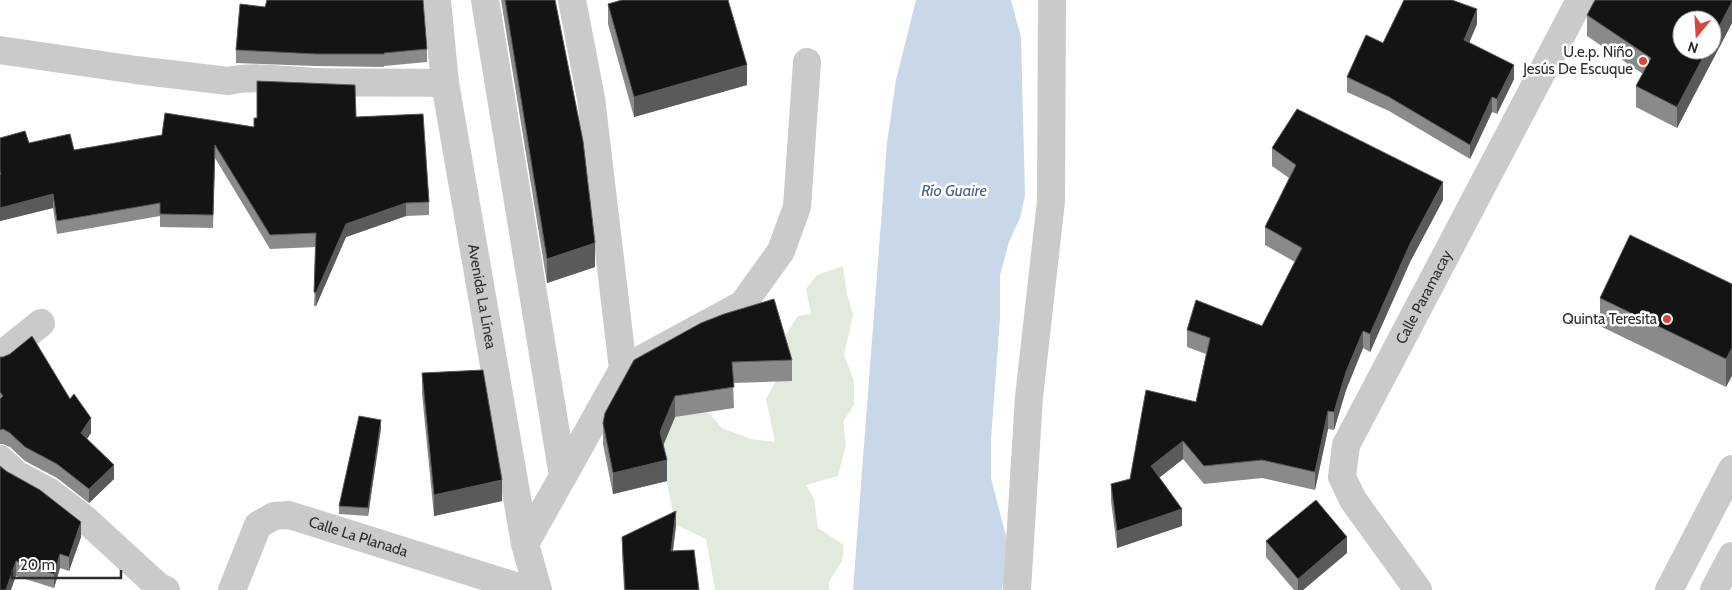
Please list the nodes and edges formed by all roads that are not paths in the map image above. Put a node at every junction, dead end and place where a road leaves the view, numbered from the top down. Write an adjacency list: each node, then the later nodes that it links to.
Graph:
1 (436, 0): 8 (street, Avenida La Línea)
2 (484, 0): 14 (street)
3 (572, 0): 11 (street)
4 (1052, 0): 21 (street)
5 (1580, 0): 22 (street, Calle Paramacay)
6 (0, 50): 8 (street)
7 (807, 62): 11 (street)
8 (445, 83): 15 (street, Avenida La Línea)
9 (41, 323): 10 (street)
10 (0, 356)
11 (623, 369): 14 (street)
12 (0, 459): 17 (street)
13 (1732, 469): 23 (street)
14 (563, 476): 15 (street)
15 (525, 544): 20 (street, Avenida La Línea)
16 (1732, 556): 24 (street)
17 (166, 590)
18 (232, 590): 19 (street, Calle La Planada)
19 (528, 590)
20 (538, 590)
21 (1017, 590)
22 (1418, 590)
23 (1669, 590)
24 (1714, 590)

